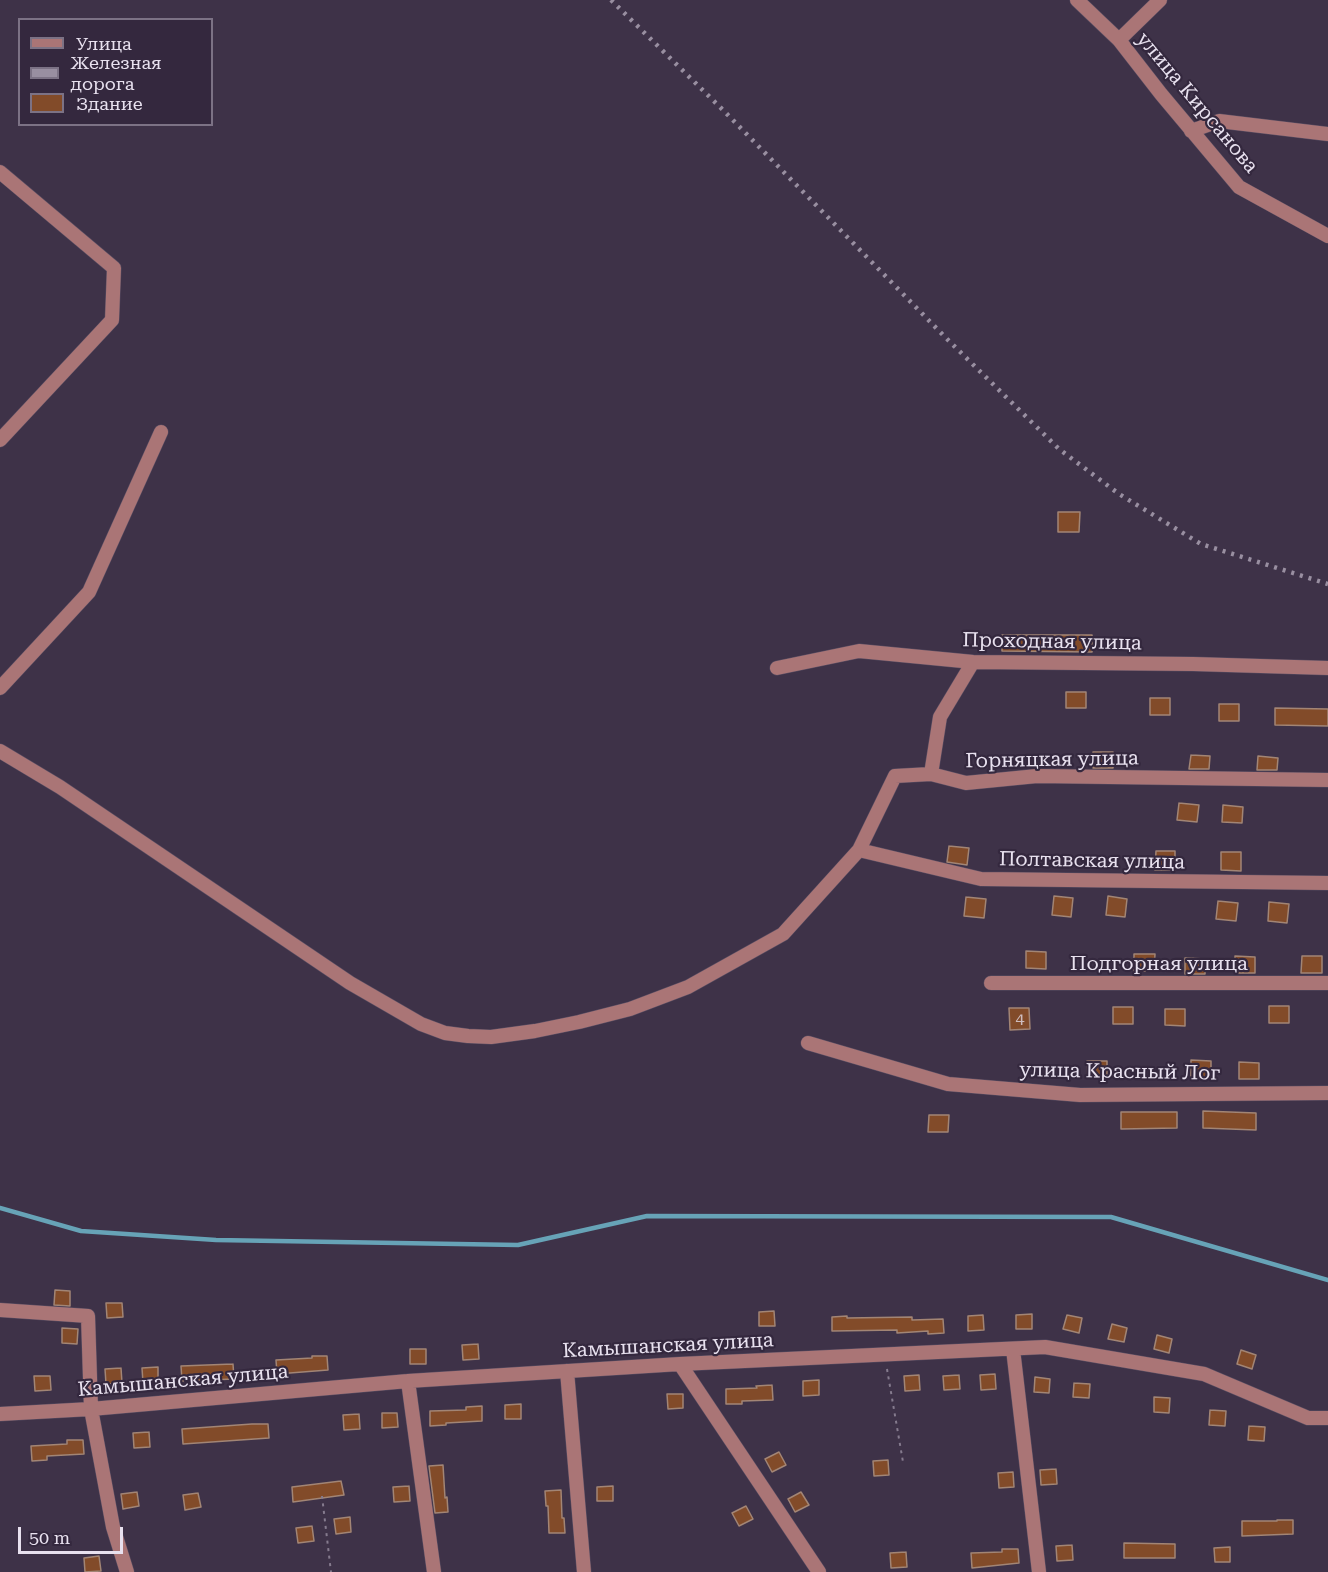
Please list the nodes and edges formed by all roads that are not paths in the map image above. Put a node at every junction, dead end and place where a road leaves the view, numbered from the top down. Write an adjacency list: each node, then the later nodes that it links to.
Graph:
1 (1077, 0): 3 (street, улица Кирсанова)
2 (1160, 0): 3 (street)
3 (1119, 40): 4 (street, улица Кирсанова)
4 (1191, 130): 5 (street); 7 (street, улица Кирсанова)
5 (1328, 134)
6 (0, 172): 9 (street)
7 (1328, 236)
8 (161, 432): 13 (street)
9 (1, 438)
10 (973, 662): 11 (street, Проходная улица); 12 (street, Проходная улица); 15 (street)
11 (777, 668)
12 (1328, 668)
13 (0, 688)
14 (0, 751): 17 (street)
15 (932, 774): 16 (street, Горняцкая улица); 17 (street, Горняцкая улица)
16 (1328, 780)
17 (859, 850): 18 (street, Полтавская улица)
18 (1328, 883)
19 (991, 983): 20 (street, Подгорная улица)
20 (1328, 983)
21 (808, 1043): 22 (street, улица Красный Лог)
22 (1328, 1093)
23 (0, 1310): 28 (street)
24 (1013, 1349): 25 (street, Камышанская улица); 30 (street, Камышанская улица); 35 (street)
25 (680, 1364): 26 (street, Камышанская улица); 34 (street)
26 (567, 1371): 27 (street, Камышанская улица); 33 (street)
27 (408, 1381): 28 (street, Камышанская улица); 32 (street)
28 (91, 1409): 29 (street, Камышанская улица); 31 (street)
29 (0, 1414)
30 (1328, 1418)
31 (127, 1572)
32 (434, 1572)
33 (584, 1572)
34 (819, 1572)
35 (1039, 1572)

